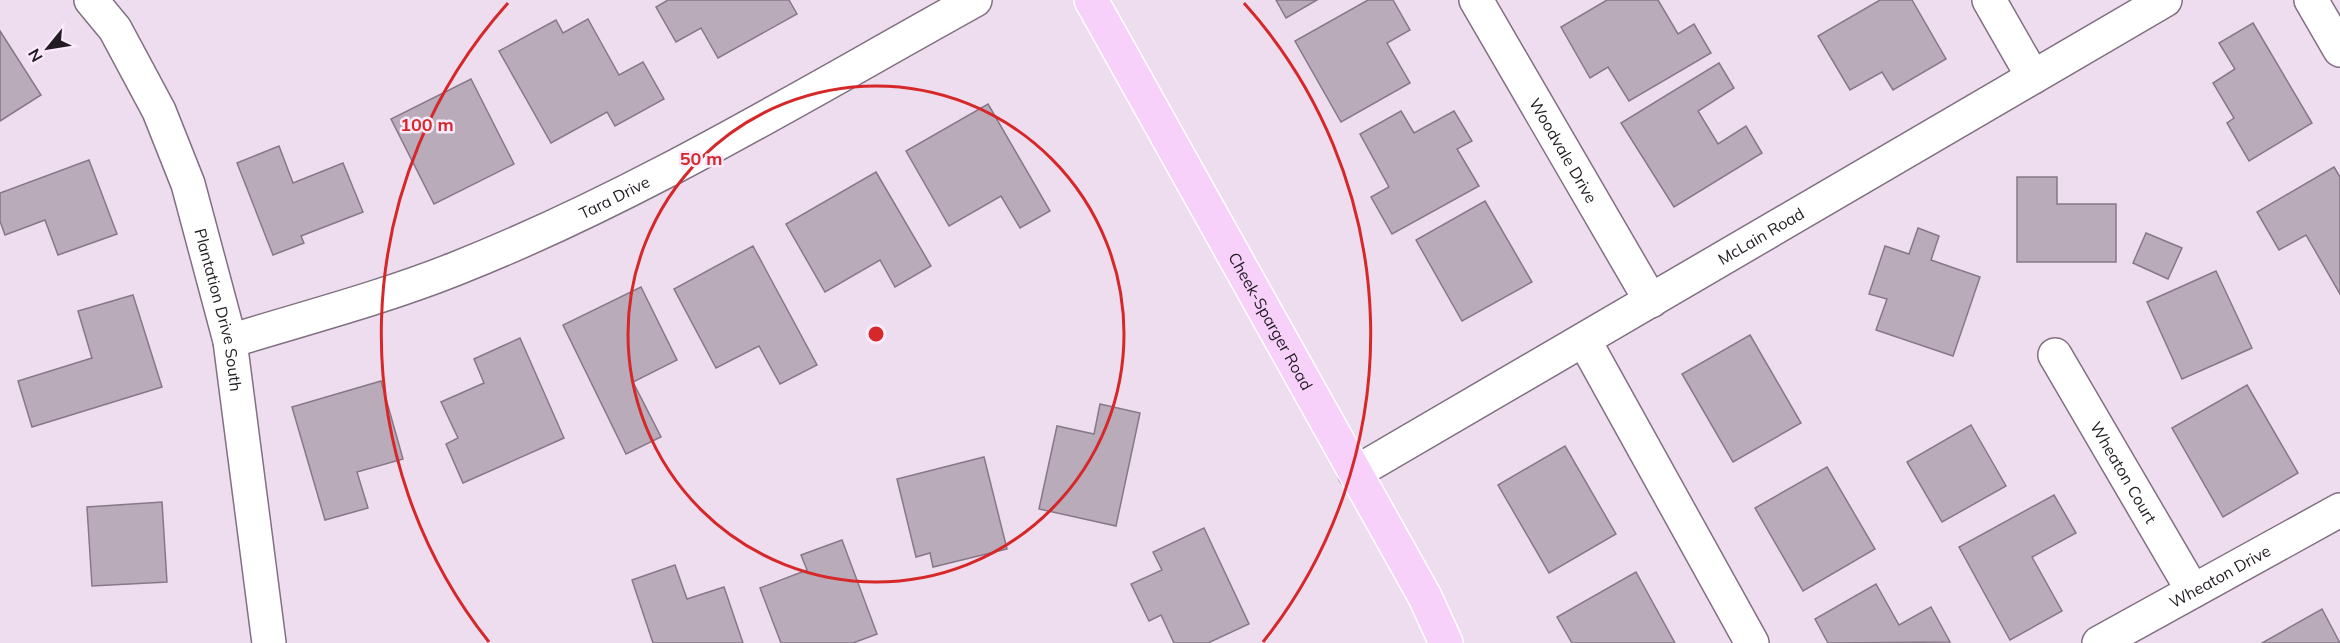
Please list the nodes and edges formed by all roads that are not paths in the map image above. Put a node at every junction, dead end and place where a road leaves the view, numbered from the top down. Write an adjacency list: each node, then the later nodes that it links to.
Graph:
1 (92, 0): 11 (street, Plantation Drive South)
2 (975, 0): 11 (street, Tara Drive)
3 (1091, 0): 14 (main road, Cheek-Sparger Road)
4 (1476, 0): 10 (street, Woodvale Drive)
5 (1989, 0): 9 (street)
6 (2165, 0): 9 (street, McLain Road)
7 (2311, 0): 8 (street)
8 (2340, 50)
9 (2033, 77): 10 (street, McLain Road)
10 (1651, 301): 12 (street, McLain Road)
11 (230, 340): 17 (street, Plantation Drive South)
12 (1584, 340): 14 (street, McLain Road); 19 (street)
13 (2055, 355): 16 (street, Wheaton Court)
14 (1354, 473): 18 (main road, Cheek-Sparger Road)
15 (2340, 510): 16 (street, Wheaton Drive)
16 (2193, 591): 20 (street, Wheaton Drive)
17 (269, 643)
18 (1446, 643)
19 (1752, 643)
20 (2099, 643)

